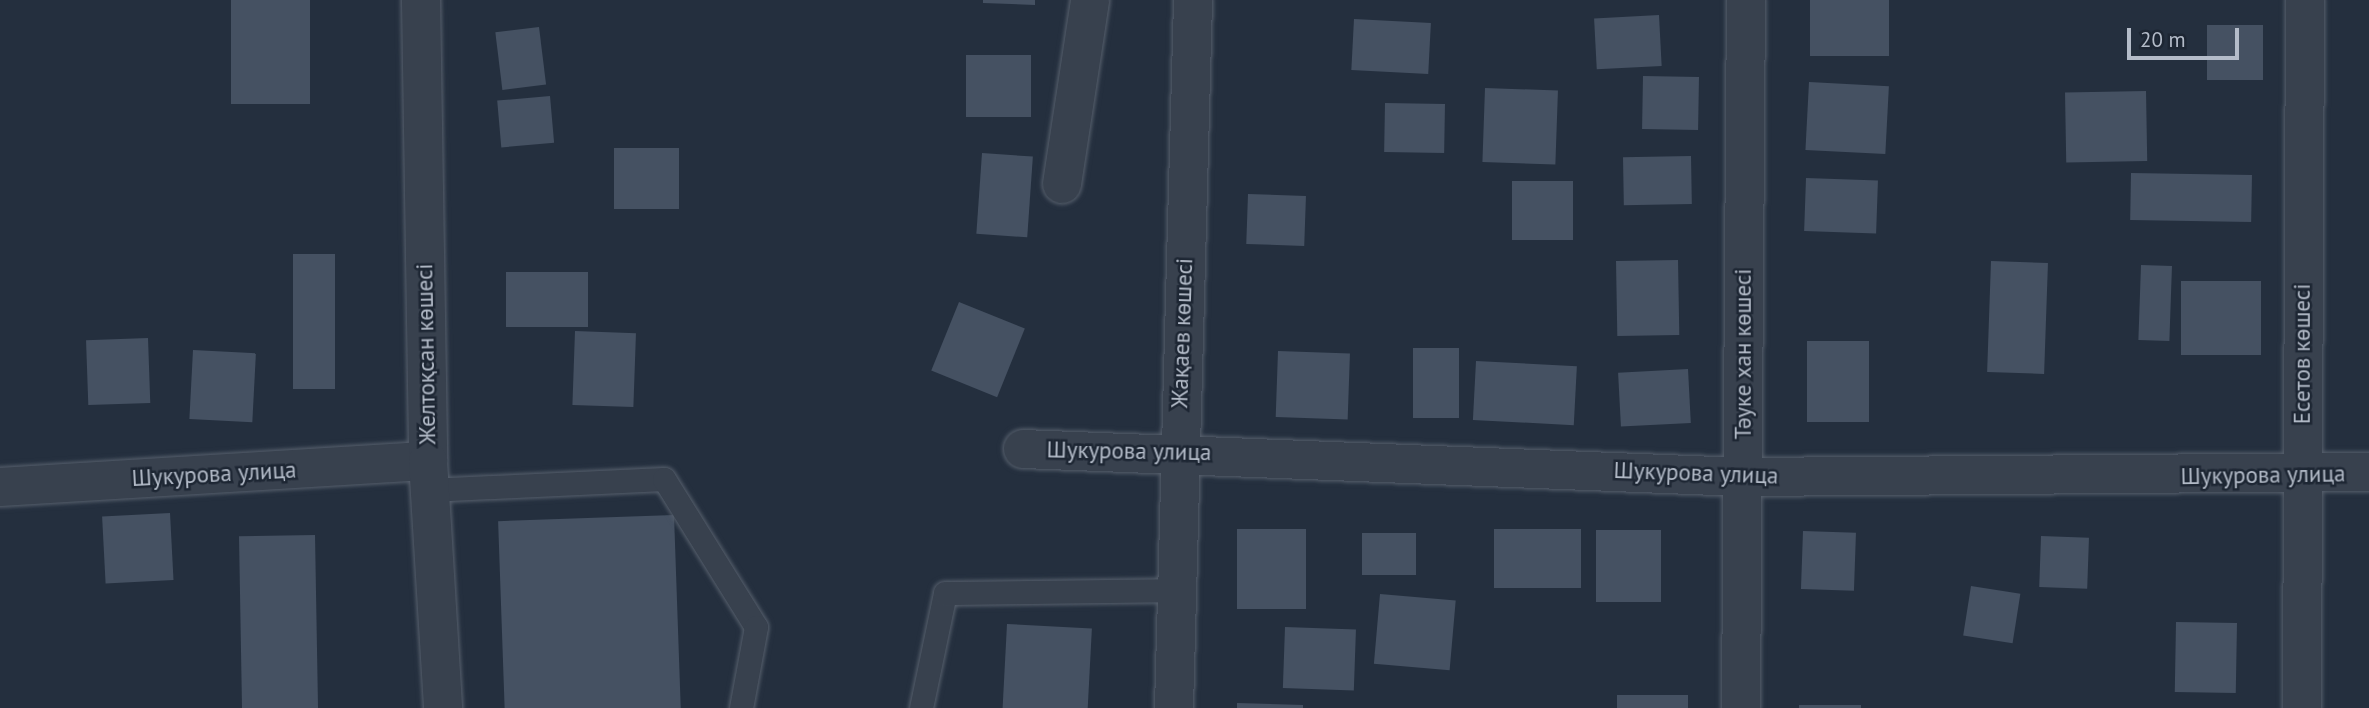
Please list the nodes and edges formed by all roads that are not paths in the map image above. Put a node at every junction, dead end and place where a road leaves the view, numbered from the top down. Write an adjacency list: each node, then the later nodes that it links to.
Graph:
1 (421, 0): 10 (street, Желтоқсан көшесі)
2 (1090, 0): 6 (street)
3 (1194, 0): 8 (street, Жақаев көшесі)
4 (1745, 0): 12 (street, Тәуке хан көшесі)
5 (2305, 0): 11 (street, Есетов көшесі)
6 (1062, 184)
7 (1023, 449): 8 (street, Шукурова улица)
8 (1178, 451): 12 (street, Шукурова улица); 14 (street, Жақаев көшесі)
9 (2369, 472): 11 (street, Шукурова улица)
10 (428, 476): 13 (street, Шукурова улица); 15 (street, Желтоқсан көшесі); 16 (lane)
11 (2301, 476): 12 (street, Шукурова улица); 20 (street, Есетов көшесі)
12 (1743, 477): 19 (street, Тәуке хан көшесі)
13 (0, 487)
14 (1175, 590): 17 (lane); 18 (street, Жақаев көшесі)
15 (443, 708)
16 (741, 708)
17 (921, 708)
18 (1174, 708)
19 (1741, 708)
20 (2302, 708)

